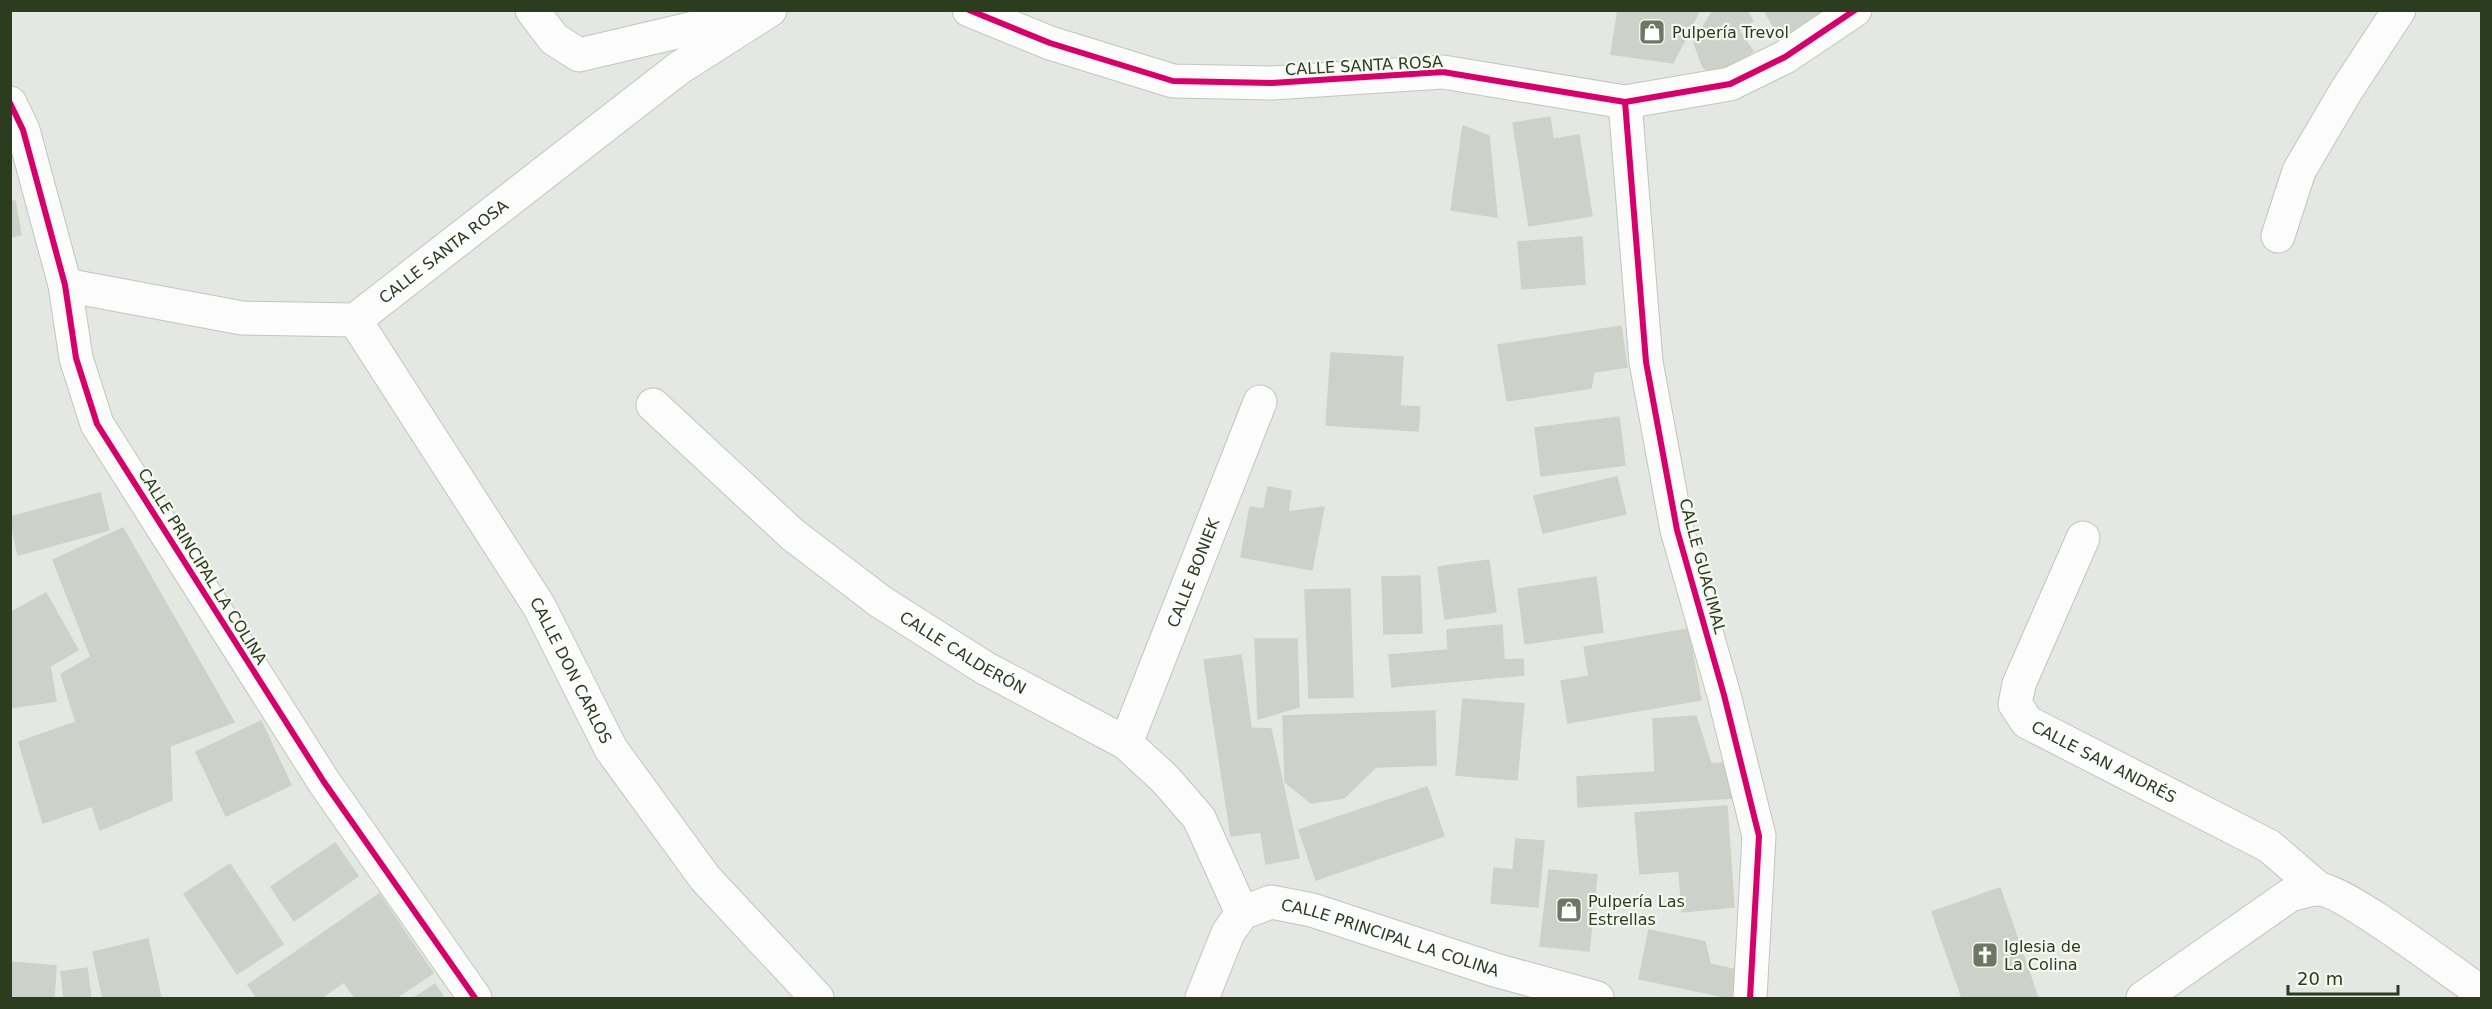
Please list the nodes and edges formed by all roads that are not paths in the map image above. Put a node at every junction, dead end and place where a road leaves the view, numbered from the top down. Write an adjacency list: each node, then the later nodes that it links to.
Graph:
1 (532, 10): 2 (street)
2 (769, 10): 10 (street, CALLE SANTA ROSA)
3 (969, 10): 6 (street, CALLE SANTA ROSA)
4 (1855, 10): 6 (street, CALLE SANTA ROSA)
5 (2399, 10): 8 (street)
6 (1626, 102): 22 (street, CALLE GUACIMAL)
7 (10, 103): 9 (street, CALLE PRINCIPAL LA COLINA)
8 (2278, 236)
9 (65, 285): 10 (street); 18 (street, CALLE PRINCIPAL LA COLINA)
10 (355, 320): 19 (street, CALLE DON CARLOS)
11 (1260, 402): 14 (street, CALLE BONIEK)
12 (653, 405): 14 (street, CALLE CALDERÓN)
13 (2084, 538): 15 (street, CALLE SAN ANDRÉS)
14 (1126, 743): 16 (street, CALLE CALDERÓN)
15 (2319, 889): 17 (street); 23 (street)
16 (1242, 913): 20 (street); 21 (street, CALLE PRINCIPAL LA COLINA)
17 (2481, 993)
18 (475, 999)
19 (817, 999)
20 (1202, 999)
21 (1597, 999)
22 (1750, 999)
23 (2143, 999)

